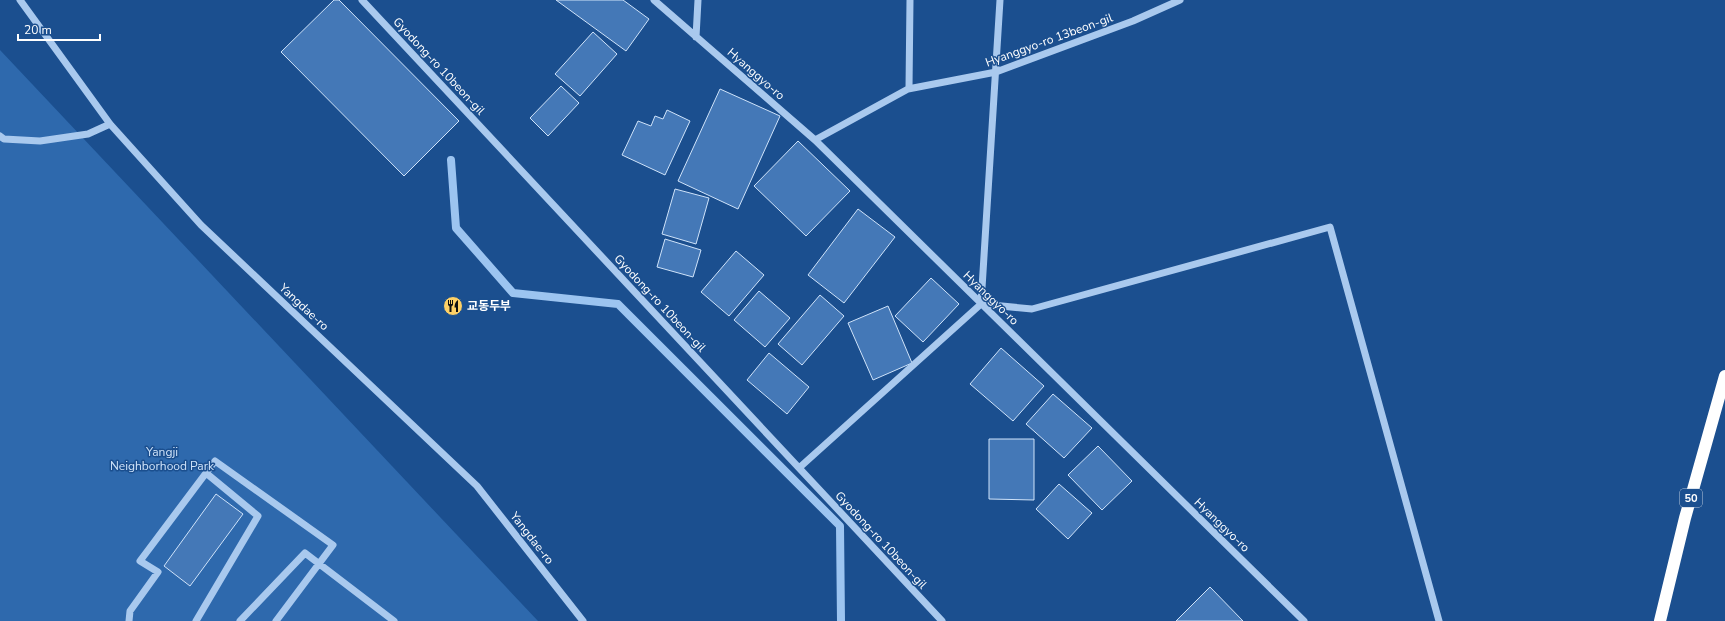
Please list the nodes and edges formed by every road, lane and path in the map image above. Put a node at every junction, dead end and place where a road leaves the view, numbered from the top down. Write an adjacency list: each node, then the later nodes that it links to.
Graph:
1 (20, 0): 11 (street, Yangdae-ro)
2 (362, 0): 16 (street, Gyodong-ro 10beon-gil)
3 (654, 0): 8 (street, Hyanggyo-ro)
4 (698, 0): 8 (street)
5 (910, 0): 10 (street)
6 (1000, 0): 9 (street)
7 (1180, 0): 9 (street, Hyanggyo-ro 13beon-gil)
8 (696, 37): 13 (street, Hyanggyo-ro)
9 (996, 72): 10 (street, Hyanggyo-ro 13beon-gil); 14 (street)
10 (909, 88): 13 (street, Hyanggyo-ro 13beon-gil)
11 (110, 124): 12 (street); 24 (street, Yangdae-ro)
12 (0, 136)
13 (815, 140): 14 (street, Hyanggyo-ro)
14 (982, 304): 16 (street); 26 (street, Hyanggyo-ro); 27 (street)
15 (1725, 376): 28 (highway, 50)
16 (799, 468): 25 (street, Gyodong-ro 10beon-gil)
17 (206, 473): 18 (street); 19 (street); 20 (street)
18 (319, 564): 21 (street); 22 (street); 23 (street)
19 (129, 621)
20 (196, 621)
21 (240, 621)
22 (276, 621)
23 (394, 621)
24 (583, 621)
25 (942, 621)
26 (1304, 621)
27 (1439, 621)
28 (1660, 621)

